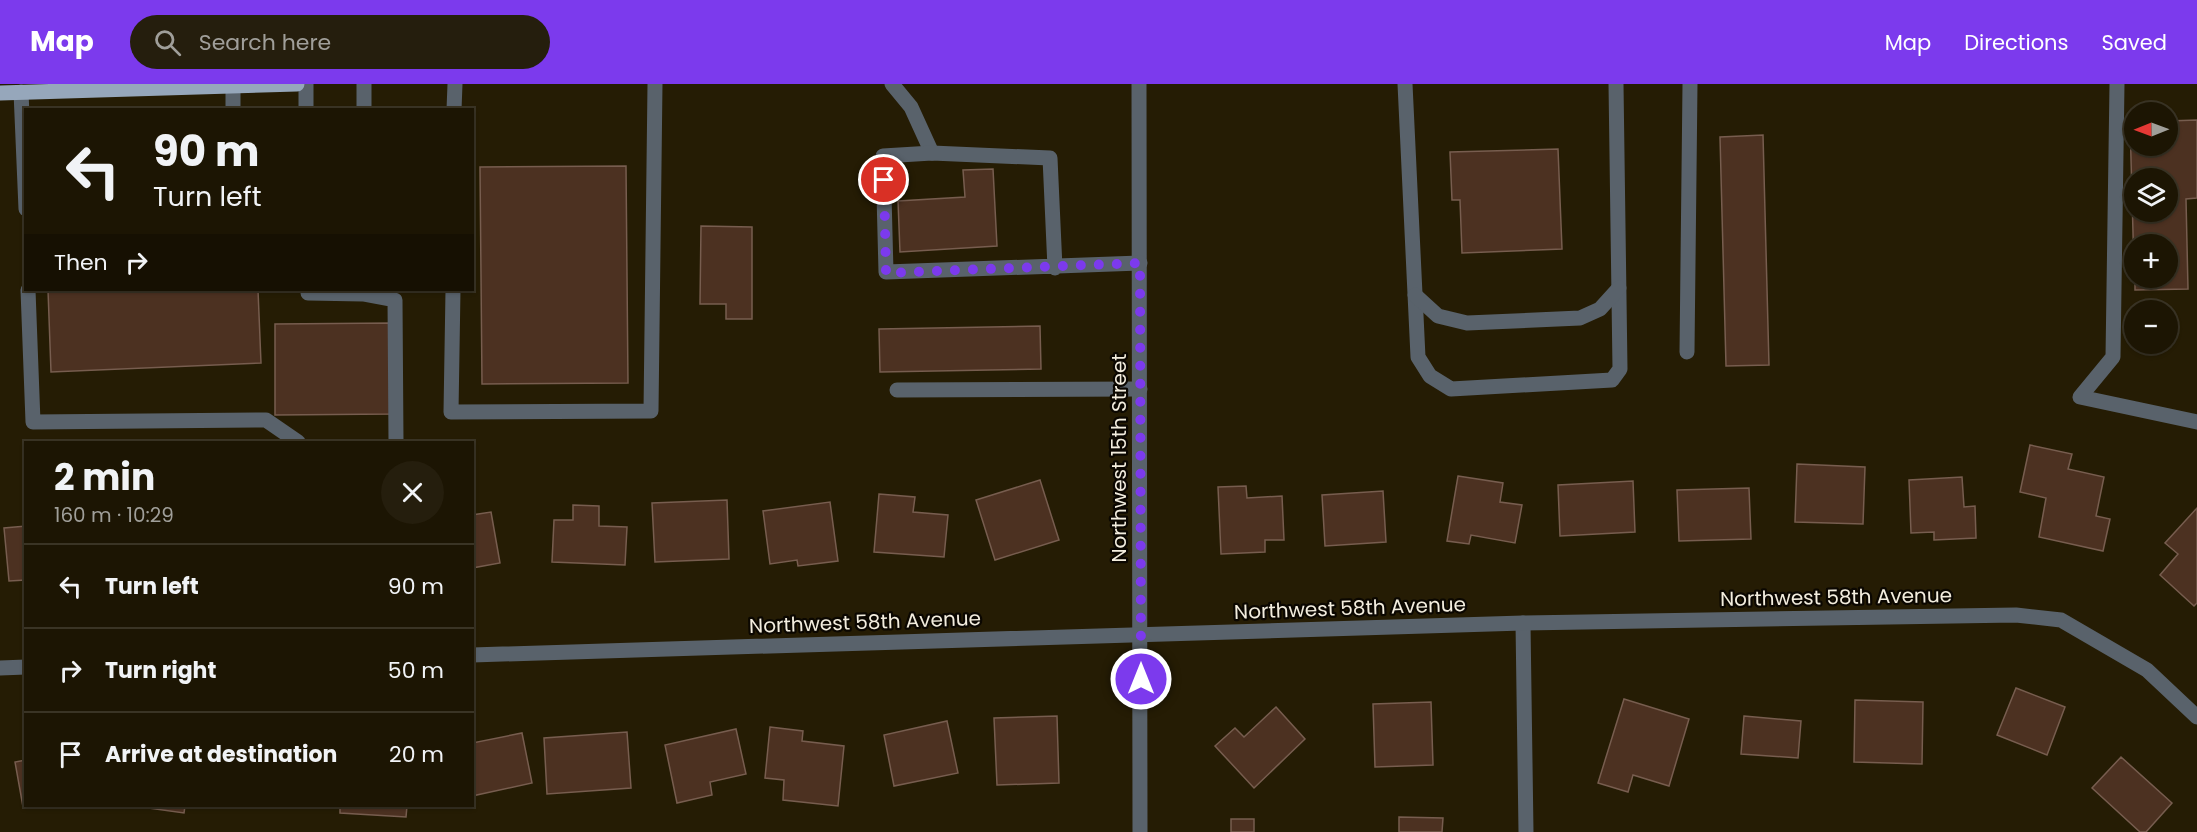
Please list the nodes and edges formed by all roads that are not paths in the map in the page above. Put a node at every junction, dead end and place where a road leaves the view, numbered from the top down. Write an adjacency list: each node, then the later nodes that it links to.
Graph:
1 (297, 84): 12 (main road)
2 (306, 84): 17 (street)
3 (364, 84): 18 (street)
4 (455, 84): 19 (street)
5 (656, 84): 26 (street)
6 (892, 84): 20 (street)
7 (1139, 84): 21 (street, Northwest 15th Street)
8 (1405, 84): 28 (street)
9 (1616, 84): 23 (street)
10 (1690, 84): 29 (street)
11 (2117, 84): 32 (street)
12 (233, 86): 13 (main road); 16 (street)
13 (26, 90): 14 (main road); 15 (street)
14 (0, 93)
15 (26, 108)
16 (233, 108)
17 (306, 108)
18 (364, 108)
19 (454, 108)
20 (932, 153): 22 (street); 22 (street)
21 (1140, 263): 22 (street); 30 (street, Northwest 15th Street)
22 (1055, 268)
23 (1619, 288): 28 (street); 28 (street)
24 (28, 291): 33 (street)
25 (308, 291): 27 (street)
26 (453, 291)
27 (363, 292): 34 (street)
28 (1415, 295)
29 (1687, 352)
30 (1140, 389): 31 (street); 36 (street, Northwest 15th Street)
31 (897, 390)
32 (2197, 422)
33 (297, 441)
34 (396, 441)
35 (1522, 623): 36 (street, Northwest 58th Avenue); 40 (street, Northwest 58th Avenue); 42 (street)
36 (1141, 635): 37 (street, Northwest 58th Avenue); 41 (street, Northwest 15th Street)
37 (474, 654)
38 (24, 667): 39 (street)
39 (0, 668)
40 (2197, 717)
41 (1140, 832)
42 (1526, 832)

